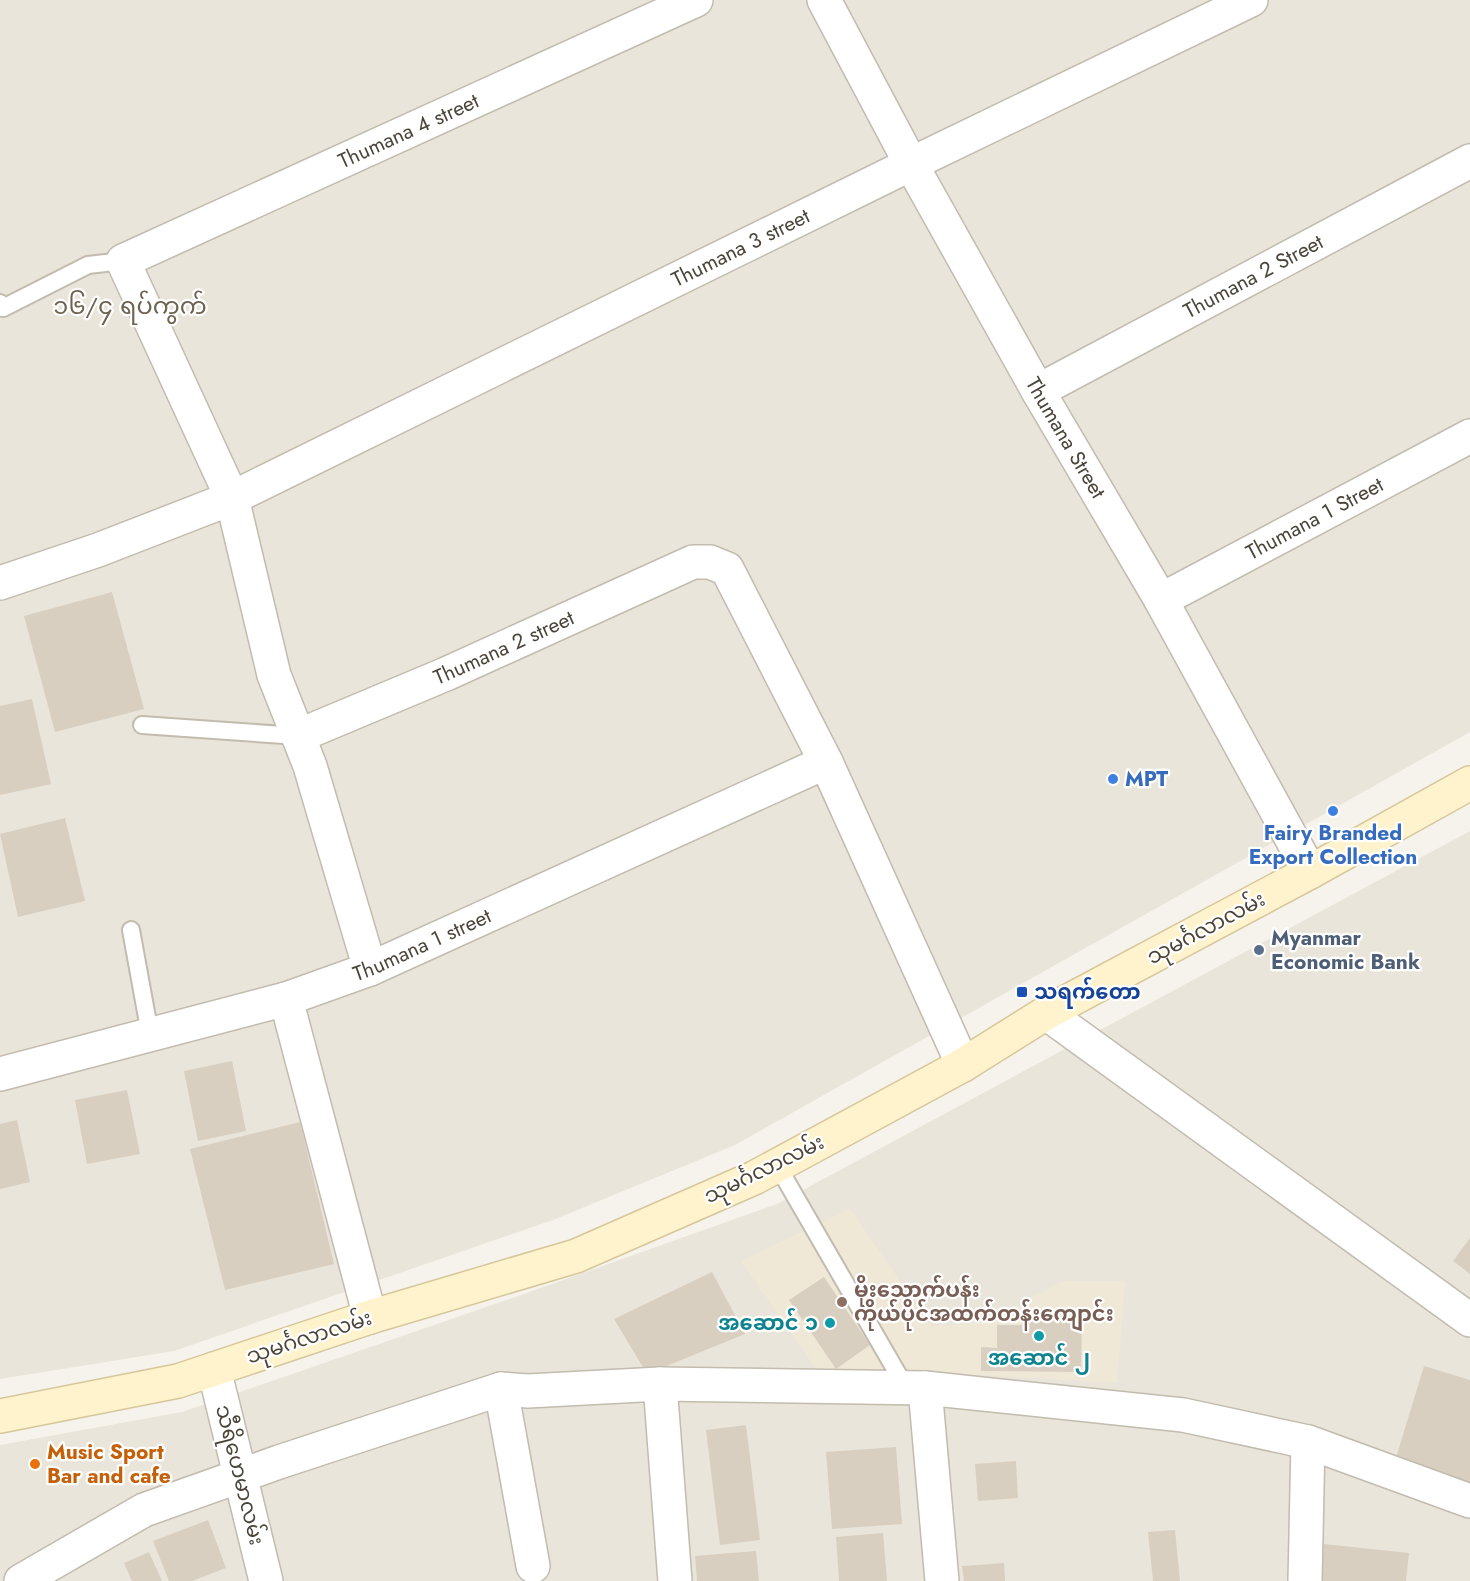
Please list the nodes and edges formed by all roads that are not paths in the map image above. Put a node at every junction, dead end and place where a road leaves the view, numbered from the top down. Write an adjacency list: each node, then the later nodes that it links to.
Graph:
1 (696, 0): 6 (street, Thumana 4 street)
2 (824, 0): 5 (street, Thumana Street)
3 (1251, 0): 5 (street, Thumana 3 street)
4 (1470, 161): 8 (street, Thumana 2 Street)
5 (911, 164): 8 (street, Thumana Street); 10 (street, Thumana 3 street)
6 (123, 261): 7 (lane); 10 (street)
7 (0, 303)
8 (1038, 391): 12 (street, Thumana Street)
9 (1470, 436): 12 (street, Thumana 1 Street)
10 (232, 498): 11 (street, Thumana 3 street); 14 (street)
11 (0, 583)
12 (1161, 600): 17 (street, Thumana Street)
13 (142, 725): 14 (lane)
14 (298, 736): 15 (street, Thumana 2 street); 19 (street)
15 (826, 762): 19 (street, Thumana 1 street); 23 (street)
16 (1470, 783): 17 (main road, သုမင်္ဂလာလမ်း)
17 (1310, 872): 21 (main road, သုမင်္ဂလာလမ်း)
18 (131, 930): 22 (lane)
19 (369, 969): 20 (street, Thumana 1 street)
20 (286, 999): 22 (street, Thumana 1 street); 26 (street)
21 (1046, 1013): 23 (main road, သုမင်္ဂလာလမ်း); 27 (street)
22 (150, 1034): 24 (street, Thumana 1 street)
23 (963, 1065): 25 (main road, သုမင်္ဂလာလမ်း)
24 (0, 1074)
25 (777, 1165): 26 (main road, သုမင်္ဂလာလမ်း); 30 (lane)
26 (370, 1317): 28 (main road, သုမင်္ဂလာလမ်း)
27 (1470, 1320)
28 (214, 1369): 32 (main road, သုမင်္ဂလာလမ်း); 34 (street, သီရိဟေမာလမ်း)
29 (660, 1384): 30 (street); 31 (street); 39 (street)
30 (915, 1388): 33 (street); 40 (street)
31 (501, 1389): 34 (street); 36 (street)
32 (0, 1416)
33 (1308, 1442): 35 (street); 41 (street)
34 (240, 1476): 37 (street); 38 (street, သီရိဟေမာလမ်း)
35 (1470, 1501)
36 (534, 1566)
37 (21, 1581)
38 (266, 1581)
39 (675, 1581)
40 (942, 1581)
41 (1305, 1581)

